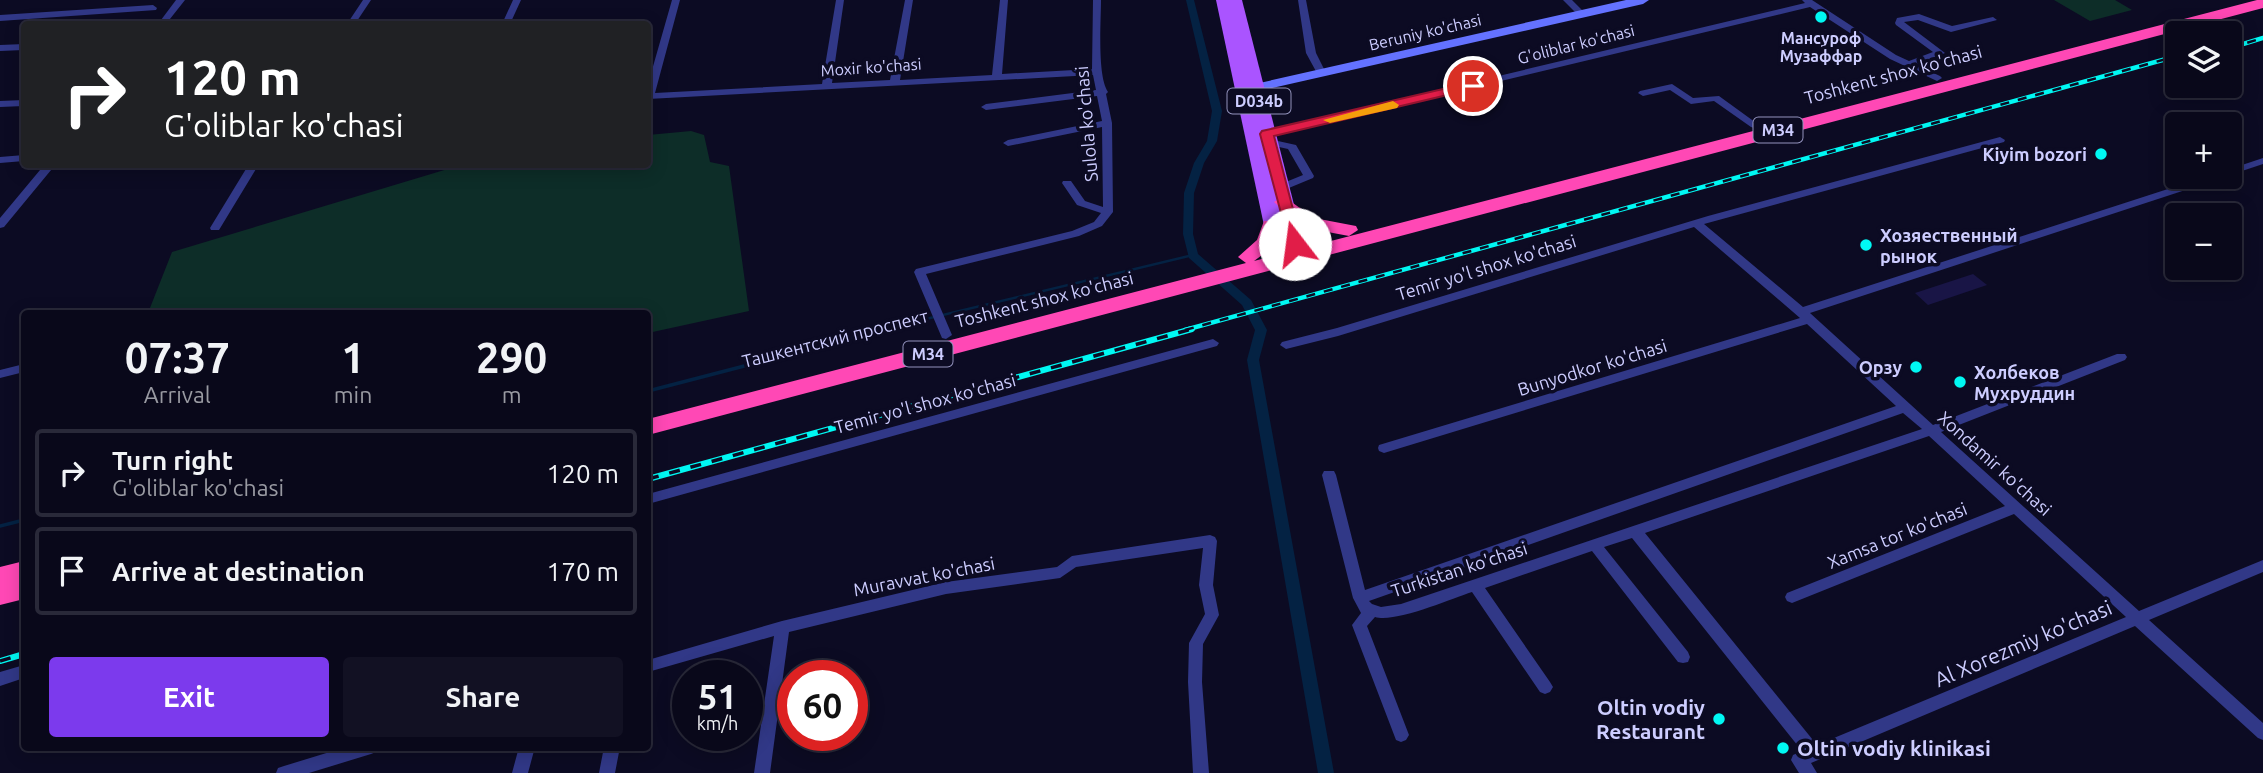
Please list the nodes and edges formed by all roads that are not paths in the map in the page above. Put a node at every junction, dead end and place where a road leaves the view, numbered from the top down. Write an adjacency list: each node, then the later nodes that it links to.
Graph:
1 (181, 0): 21 (street)
2 (366, 0): 22 (street)
3 (517, 0): 23 (street)
4 (676, 0): 33 (street)
5 (840, 0): 32 (street)
6 (909, 0): 31 (street)
7 (1004, 0): 29 (street)
8 (1097, 0): 27 (street, Sulola ko'chasi)
9 (1223, 0): 57 (main road, D034b)
10 (1235, 0): 34 (main road, D034b)
11 (1302, 0): 28 (street)
12 (1567, 0): 18 (street)
13 (1643, 0): 18 (street, Beruniy ko'chasi)
14 (2228, 0): 30 (highway, Toshkent shox ko'chasi / M34)
15 (1808, 1): 26 (street); 43 (street, G'oliblar ko'chasi)
16 (2263, 3): 60 (highway, Toshkent shox ko'chasi / M34)
17 (153, 8): 19 (street)
18 (1582, 14): 28 (street, Beruniy ko'chasi)
19 (0, 18)
20 (1993, 20): 26 (street)
21 (164, 21)
22 (353, 21)
23 (507, 21)
24 (21, 47): 25 (street)
25 (0, 48)
26 (1909, 64): 30 (street)
27 (1097, 72): 29 (street, Moxir ko'chasi); 35 (street, Sulola ko'chasi)
28 (1321, 74): 34 (street, Beruniy ko'chasi)
29 (997, 76): 31 (street, Moxir ko'chasi)
30 (1937, 78): 42 (highway, Toshkent shox ko'chasi / M34)
31 (895, 80): 32 (street, Moxir ko'chasi)
32 (827, 85): 37 (street, Moxir ko'chasi)
33 (651, 86)
34 (1255, 88): 43 (main road, D034b)
35 (1102, 92): 40 (street); 41 (street, Sulola ko'chasi)
36 (1643, 93): 42 (street)
37 (651, 96)
38 (21, 103): 39 (street)
39 (0, 104)
40 (986, 107)
41 (1107, 123): 45 (street); 55 (street, Sulola ko'chasi)
42 (1754, 125): 60 (highway, Toshkent shox ko'chasi / M34)
43 (1268, 138): 54 (main road, D034b); 54 (street)
44 (2000, 140): 58 (street, Temir yo'l shox ko'chasi)
45 (1008, 144)
46 (21, 158): 47 (street)
47 (0, 160)
48 (2263, 161): 51 (street)
49 (48, 168): 56 (street)
50 (252, 168): 59 (street)
51 (2242, 168)
52 (1067, 183): 55 (street)
53 (2179, 189): 64 (street, Bunyodkor ko'chasi)
54 (1282, 195): 60 (highway); 61 (main road, D034b)
55 (1108, 212): 65 (street)
56 (0, 225)
57 (1271, 225): 61 (main road, D034b); 62 (highway)
58 (1697, 225): 64 (street, Xondamir ko'chasi); 67 (street, Temir yo'l shox ko'chasi)
59 (215, 228)
60 (1354, 235): 61 (highway, M34)
61 (1289, 250): 62 (highway, M34); 63 (highway, M34)
62 (1247, 257): 63 (highway, M34)
63 (1212, 273): 65 (highway, Ташкентский проспект / M34); 73 (highway, Toshkent shox ko'chasi / M34)
64 (1805, 315): 71 (street, Xondamir ko'chasi); 75 (street, Bunyodkor ko'chasi)
65 (943, 328): 72 (highway, Ташкентский проспект / M34)
66 (1213, 343): 77 (street, Temir yo'l shox ko'chasi)
67 (1286, 345)
68 (2121, 356): 74 (street, Turkistan ko'chasi)
69 (21, 369): 70 (street)
70 (0, 374)
71 (1906, 407): 74 (street, Xondamir ko'chasi); 88 (street, Turkistan ko'chasi)
72 (651, 411)
73 (651, 425)
74 (1931, 431): 78 (street, Xondamir ko'chasi); 79 (street, Turkistan ko'chasi)
75 (1384, 448)
76 (1329, 475): 88 (street)
77 (651, 498)
78 (2015, 508): 87 (street, Xamsa tor ko'chasi); 90 (street, Xondamir ko'chasi)
79 (1634, 530): 80 (street, Turkistan ko'chasi); 102 (street)
80 (1594, 544): 84 (street, Turkistan ko'chasi); 92 (street)
81 (2263, 566): 90 (street, Al Xorezmiy ko'chasi)
82 (21, 572): 83 (highway)
83 (0, 578)
84 (1475, 585): 89 (street, Turkistan ko'chasi); 96 (street)
85 (21, 590): 86 (highway)
86 (0, 595)
87 (1792, 597)
88 (1360, 598): 89 (street, Turkistan ko'chasi)
89 (1372, 611): 98 (street)
90 (2137, 618): 97 (street, Xondamir ko'chasi); 102 (street, Al Xorezmiy ko'chasi)
91 (782, 626): 93 (street, Muravvat ko'chasi); 106 (street); 107 (street, Muravvat ko'chasi)
92 (1684, 657)
93 (651, 665)
94 (21, 673): 95 (street)
95 (0, 679)
96 (1545, 687)
97 (2263, 733)
98 (1401, 735)
99 (358, 751): 103 (street)
100 (526, 751): 104 (street)
101 (611, 751): 105 (street)
102 (1807, 762)
103 (284, 773)
104 (520, 773)
105 (607, 773)
106 (762, 773)
107 (1200, 773)

